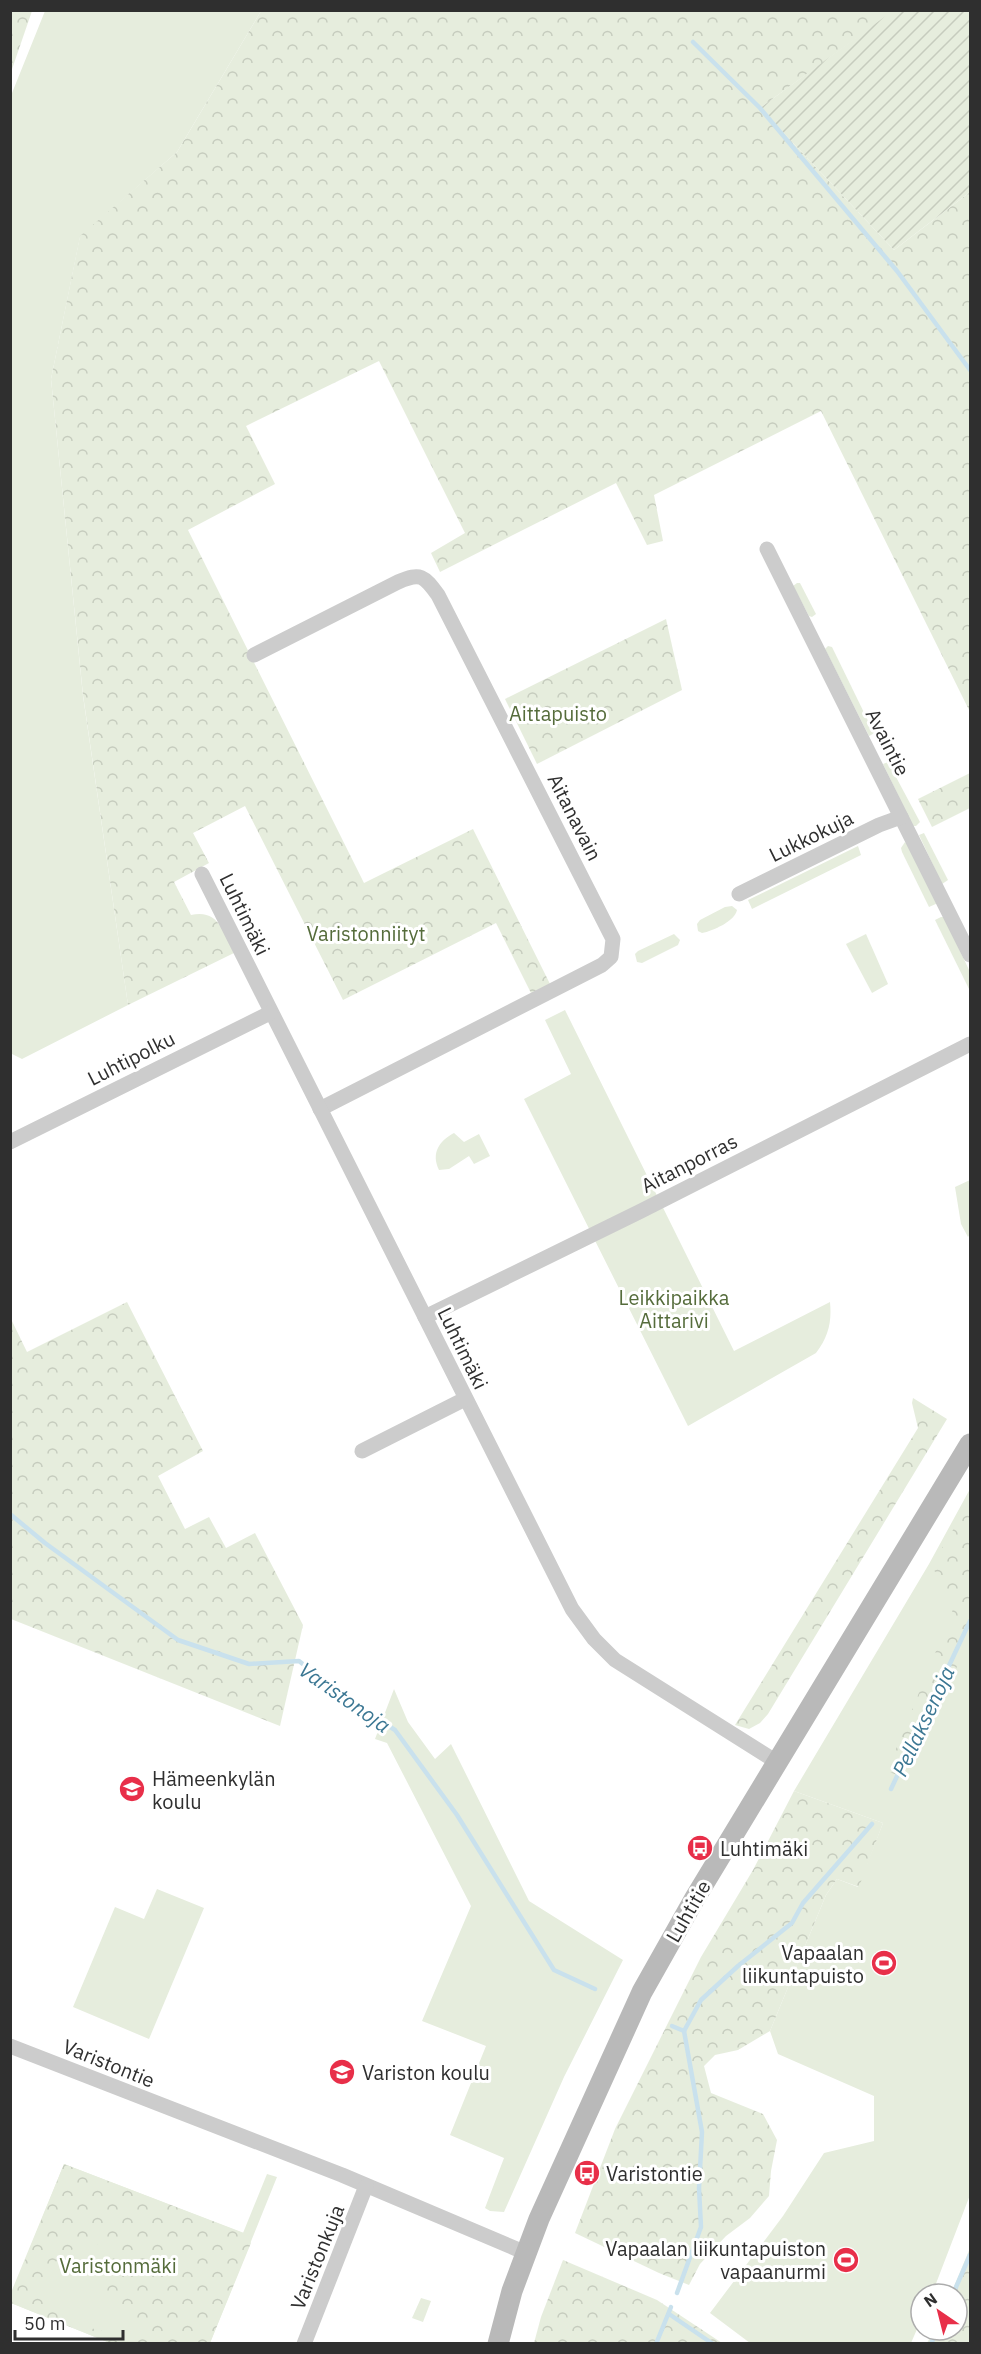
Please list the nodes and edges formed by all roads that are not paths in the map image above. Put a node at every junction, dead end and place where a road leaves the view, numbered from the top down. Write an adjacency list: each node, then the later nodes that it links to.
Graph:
1 (767, 549): 3 (street, Avaintie)
2 (254, 655): 9 (street, Aitanavain)
3 (902, 817): 5 (street, Lukkokuja); 6 (street, Avaintie)
4 (202, 874): 7 (street, Luhtimäki)
5 (739, 894)
6 (970, 955)
7 (270, 1013): 9 (street, Luhtimäki); 10 (street, Luhtipolku)
8 (970, 1044): 11 (street, Aitanporras)
9 (320, 1109): 11 (street, Luhtimäki)
10 (10, 1142)
11 (425, 1317): 12 (street, Luhtimäki)
12 (465, 1398): 14 (street); 15 (street, Luhtimäki)
13 (970, 1444): 15 (street, Luhtitie)
14 (362, 1451)
15 (777, 1762): 18 (street, Luhtitie)
16 (10, 2046): 17 (street, Varistontie)
17 (366, 2186): 18 (street, Varistontie); 19 (street, Varistonkuja)
18 (526, 2253): 20 (street, Luhtitie)
19 (304, 2343)
20 (498, 2343)

